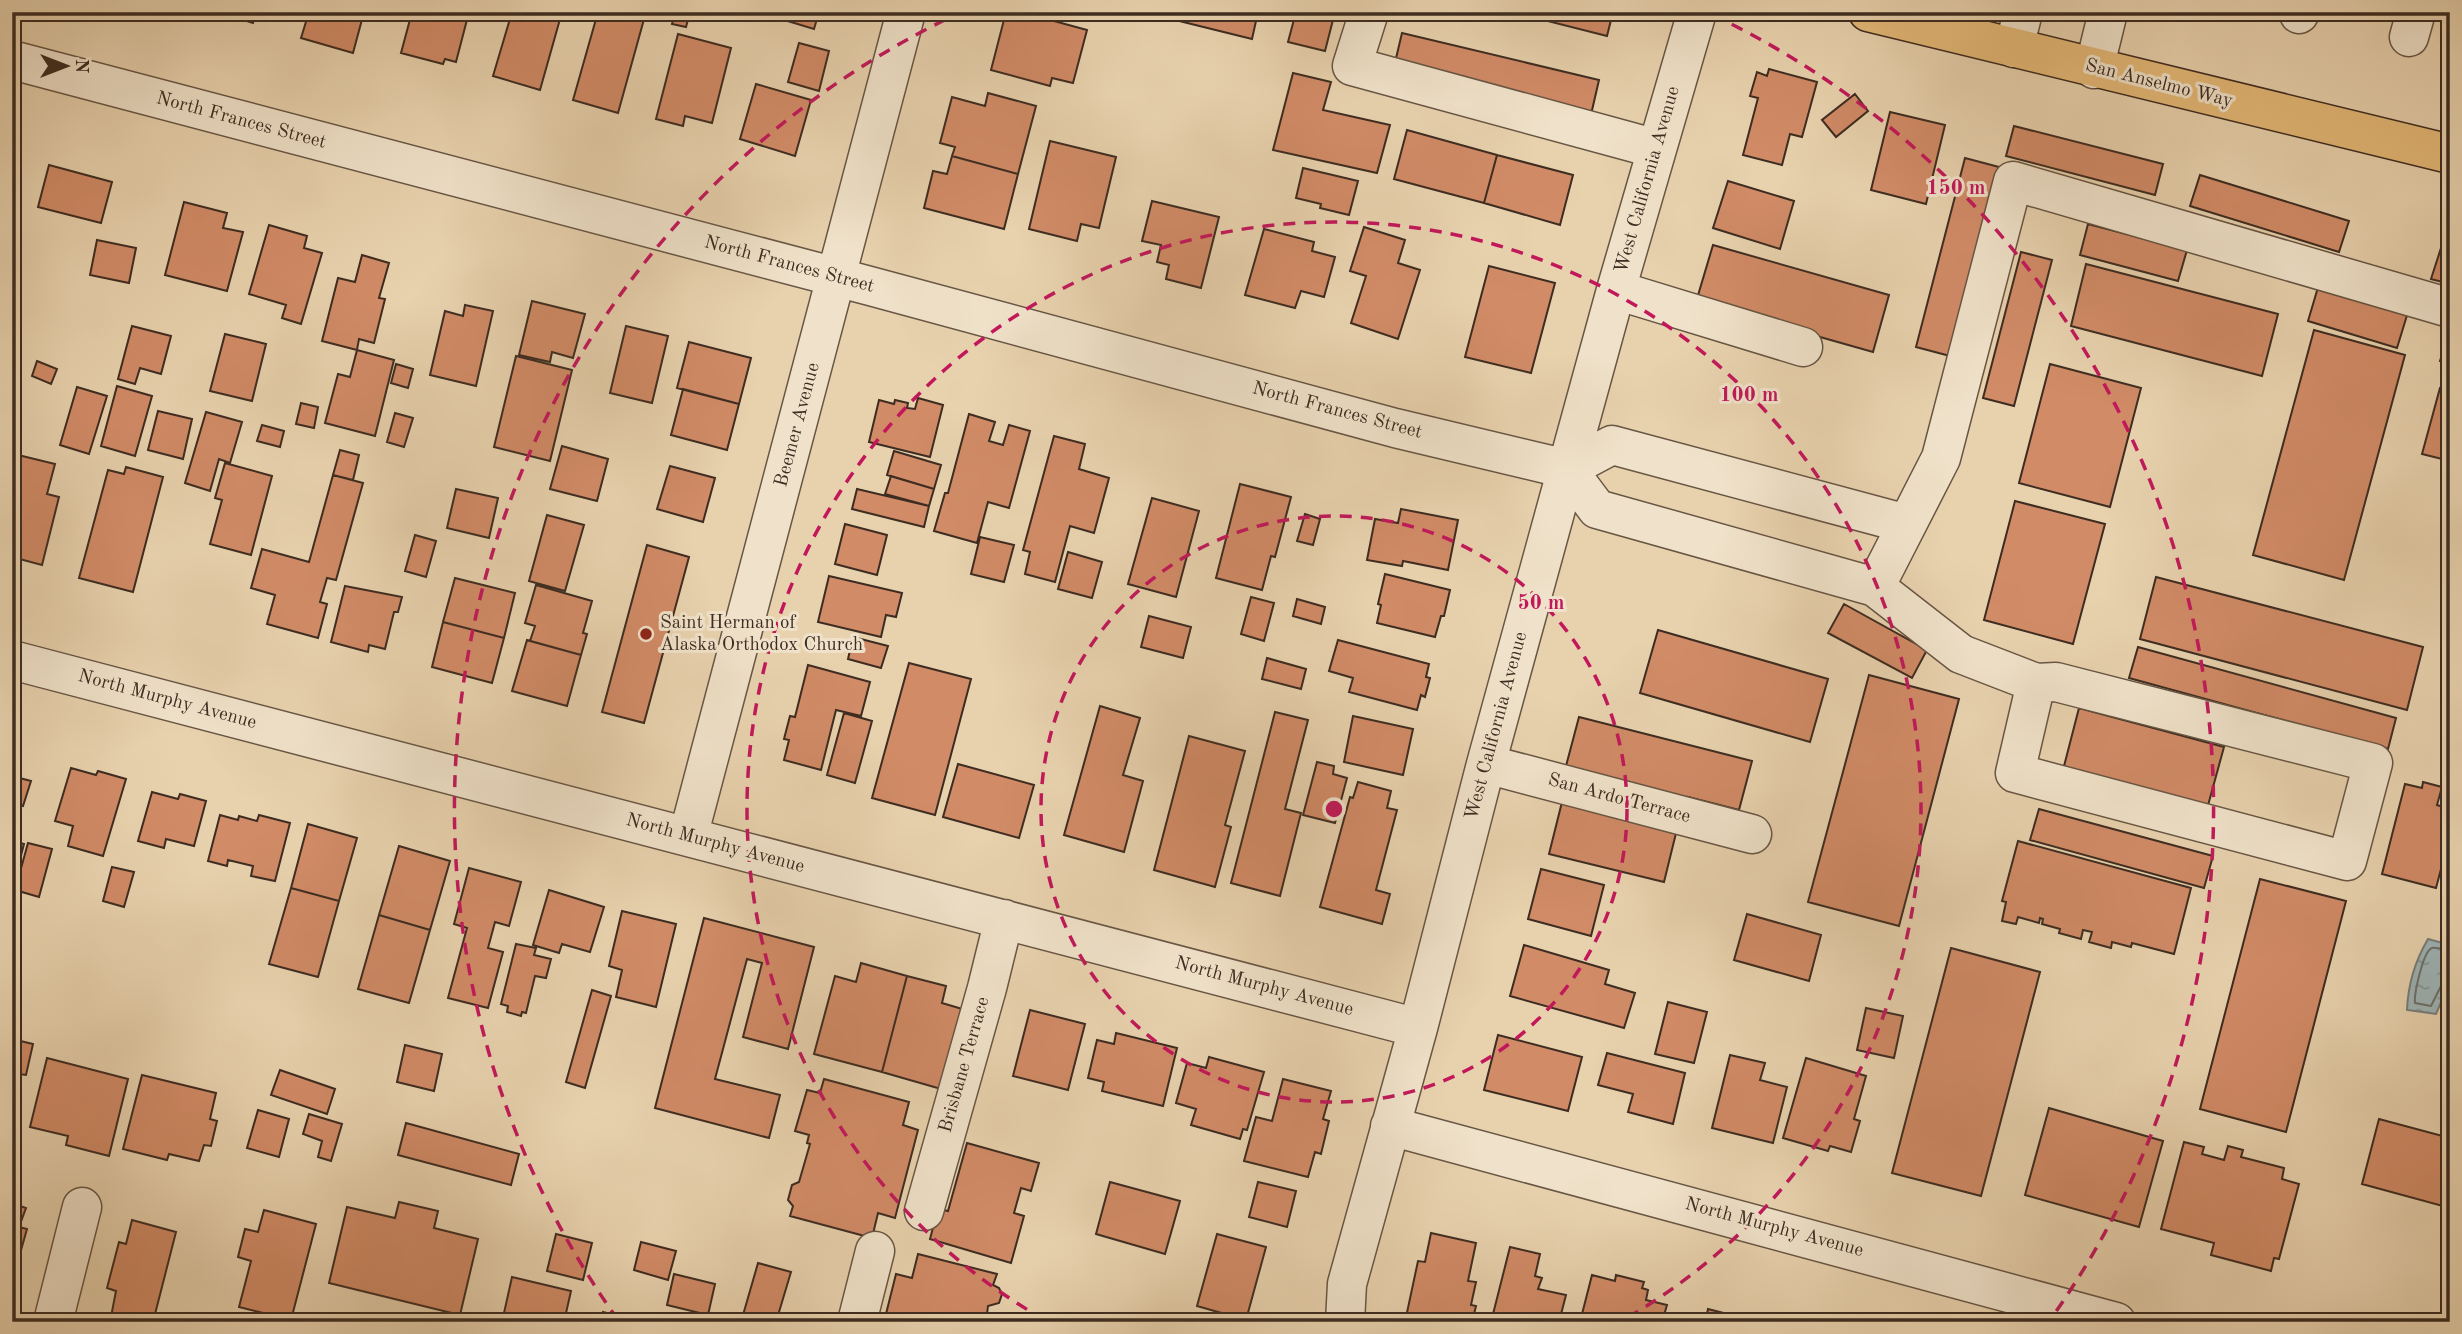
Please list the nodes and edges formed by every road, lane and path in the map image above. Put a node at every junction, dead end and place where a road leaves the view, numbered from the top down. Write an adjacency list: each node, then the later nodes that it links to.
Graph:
1 (906, 12): 11 (street, Beemer Avenue)
2 (1369, 12): 9 (street)
3 (1696, 12): 9 (street, West California Avenue)
4 (1868, 12): 6 (main road, San Anselmo Way)
5 (2108, 12): 8 (street)
6 (2019, 30): 8 (main road, San Anselmo Way)
7 (12, 60): 11 (street, North Frances Street)
8 (2094, 69): 10 (main road, San Anselmo Way)
9 (1657, 149): 12 (street, West California Avenue)
10 (2450, 154)
11 (837, 277): 15 (street, North Frances Street); 22 (street, Beemer Avenue)
12 (1616, 290): 14 (street); 15 (street, West California Avenue)
13 (2450, 308): 16 (street)
14 (1802, 347)
15 (1567, 469): 16 (street); 17 (street); 20 (street, West California Avenue)
16 (1907, 524): 17 (street)
17 (1875, 587): 19 (street)
18 (12, 660): 22 (street, North Murphy Avenue)
19 (2036, 683): 19 (street)
20 (1486, 764): 21 (street, San Ardo Terrace); 24 (street, West California Avenue)
21 (1752, 834)
22 (688, 837): 23 (street, North Murphy Avenue)
23 (1004, 919): 24 (street, North Murphy Avenue); 27 (street, Brisbane Terrace)
24 (1419, 1028): 25 (street, West California Avenue)
25 (1391, 1126): 31 (street, West California Avenue); 32 (street, North Murphy Avenue)
26 (82, 1206): 29 (street)
27 (924, 1211)
28 (875, 1251): 30 (street)
29 (53, 1322)
30 (857, 1322)
31 (1345, 1322)
32 (2116, 1322)

